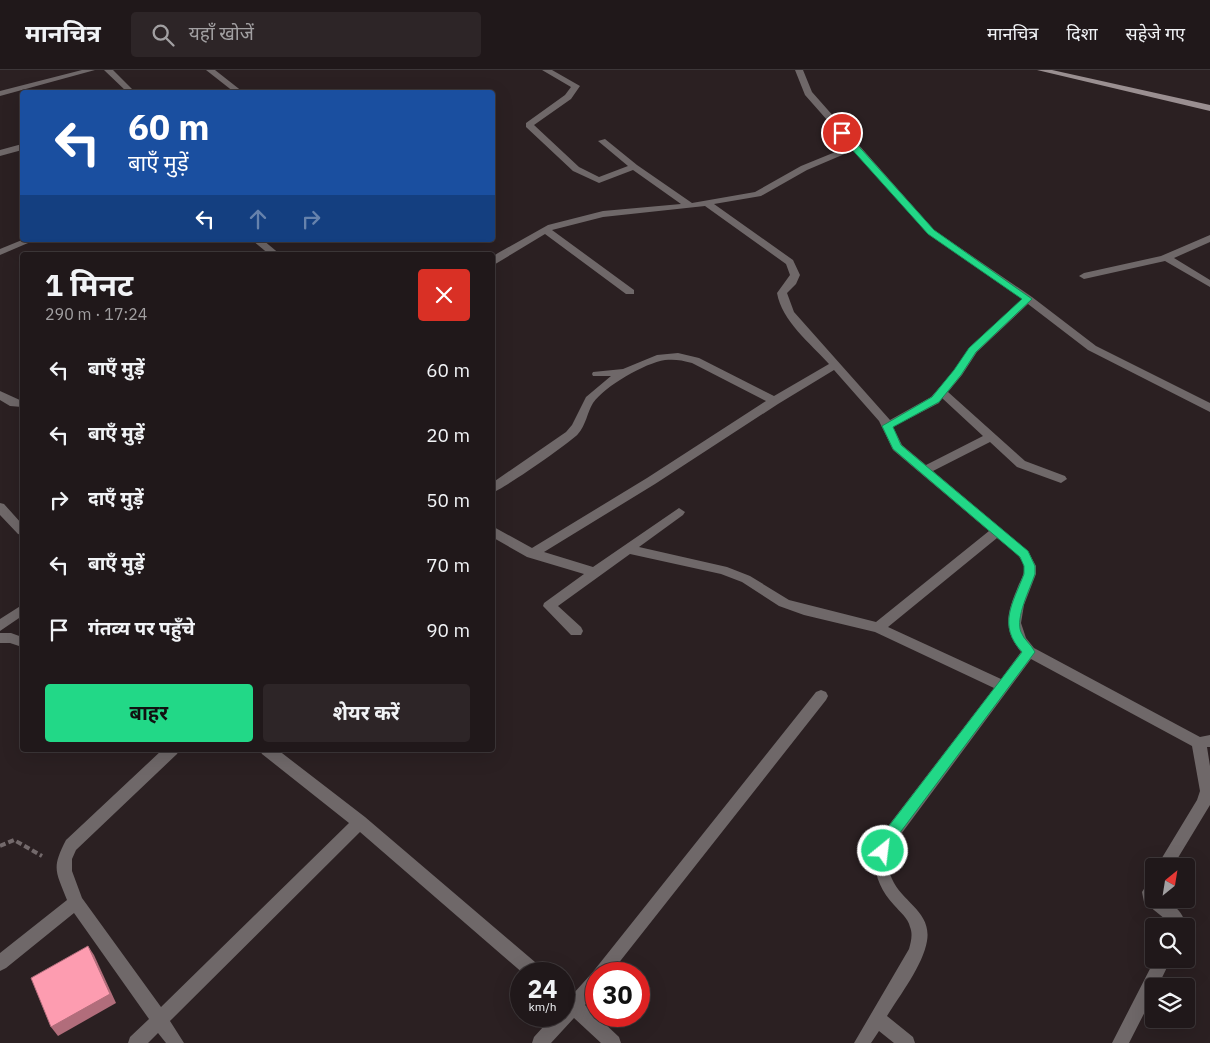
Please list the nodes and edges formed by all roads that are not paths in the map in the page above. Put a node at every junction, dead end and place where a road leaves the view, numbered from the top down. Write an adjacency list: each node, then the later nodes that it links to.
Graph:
1 (91, 70): 9 (street)
2 (108, 70): 7 (street)
3 (210, 70): 8 (street)
4 (799, 70): 12 (street)
5 (1041, 70): 10 (street)
6 (553, 71): 15 (street)
7 (129, 90)
8 (236, 90)
9 (0, 94)
10 (1210, 108)
11 (602, 141): 15 (street)
12 (854, 147): 16 (street); 29 (street)
13 (20, 148): 14 (street)
14 (0, 153)
15 (634, 167): 17 (street)
16 (706, 203): 17 (street); 30 (street)
17 (690, 206): 18 (street)
18 (546, 230): 25 (street); 28 (street)
19 (1210, 238): 24 (street)
20 (25, 242): 22 (street)
21 (260, 242): 23 (street)
22 (0, 252)
23 (272, 252)
24 (1167, 258): 26 (street); 27 (street)
25 (495, 260)
26 (1084, 276)
27 (1210, 284)
28 (630, 292)
29 (1028, 299): 33 (street); 37 (street)
30 (834, 366): 35 (street); 38 (street)
31 (625, 372): 32 (street); 35 (street); 42 (street)
32 (597, 374)
33 (942, 392): 38 (street); 39 (street)
34 (0, 395): 36 (street)
35 (774, 400): 49 (street)
36 (20, 404)
37 (1210, 408)
38 (888, 426): 40 (street)
39 (991, 437): 40 (street); 41 (street)
40 (925, 470): 46 (street)
41 (1061, 479)
42 (495, 488)
43 (0, 507): 45 (street)
44 (679, 512): 48 (street)
45 (20, 529)
46 (998, 531): 53 (street); 57 (street)
47 (495, 532): 49 (street)
48 (628, 549): 50 (street); 53 (street)
49 (531, 554): 50 (street)
50 (595, 573): 54 (street)
51 (20, 611): 52 (street)
52 (0, 626)
53 (878, 628): 58 (street)
54 (576, 630)
55 (0, 638): 56 (street)
56 (20, 641)
57 (1029, 652): 58 (street); 60 (street)
58 (1003, 686): 75 (street)
59 (821, 696): 69 (street)
60 (1205, 742): 64 (street)
61 (170, 752): 65 (street)
62 (270, 752): 63 (street)
63 (360, 822): 68 (street); 76 (street)
64 (1170, 858)
65 (76, 902): 70 (street); 76 (street)
66 (1164, 908): 67 (street)
67 (1176, 918)
68 (522, 962)
69 (610, 962)
70 (0, 963)
71 (1158, 968): 84 (street)
72 (585, 988): 73 (street)
73 (575, 997)
74 (575, 1008): 81 (street)
75 (877, 1019): 82 (street); 83 (street)
76 (159, 1020): 78 (street); 79 (street)
77 (551, 1027): 80 (street)
78 (136, 1043)
79 (176, 1043)
80 (540, 1043)
81 (613, 1043)
82 (862, 1043)
83 (907, 1043)
84 (1120, 1043)

